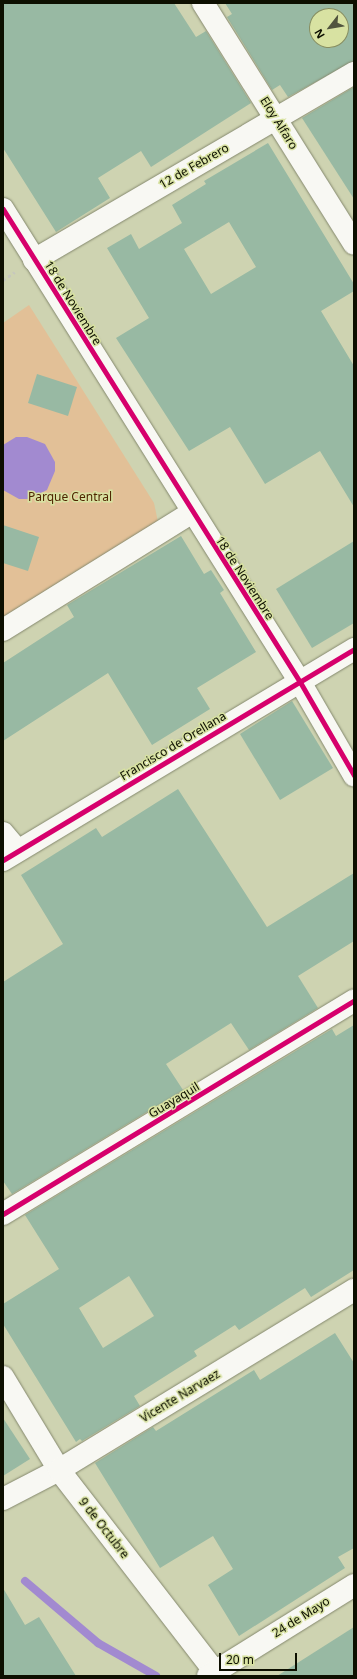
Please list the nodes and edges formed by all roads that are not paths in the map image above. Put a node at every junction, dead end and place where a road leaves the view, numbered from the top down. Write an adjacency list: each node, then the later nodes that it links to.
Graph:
1 (203, 3): 3 (street, Eloy Alfaro)
2 (354, 73): 3 (street, 12 de Febrero)
3 (276, 118): 5 (street, Eloy Alfaro); 6 (street, 12 de Febrero)
4 (3, 209): 6 (street, 18 de Noviembre)
5 (354, 244)
6 (34, 260): 7 (street, 18 de Noviembre)
7 (192, 513): 8 (street); 10 (street, 18 de Noviembre)
8 (3, 630)
9 (354, 649): 10 (street, Francisco de Orellana)
10 (300, 682): 11 (street, 18 de Noviembre); 13 (street, Francisco de Orellana)
11 (354, 775)
12 (3, 833): 13 (street)
13 (10, 855)
14 (354, 1001): 15 (street, Guayaquil)
15 (3, 1214)
16 (354, 1290): 18 (street, Vicente Narvaez)
17 (3, 1377): 18 (street, 9 de Octubre)
18 (59, 1470): 19 (street, Vicente Narvaez); 21 (street, 9 de Octubre)
19 (3, 1499)
20 (354, 1585): 21 (street, 24 de Mayo)
21 (213, 1675)

